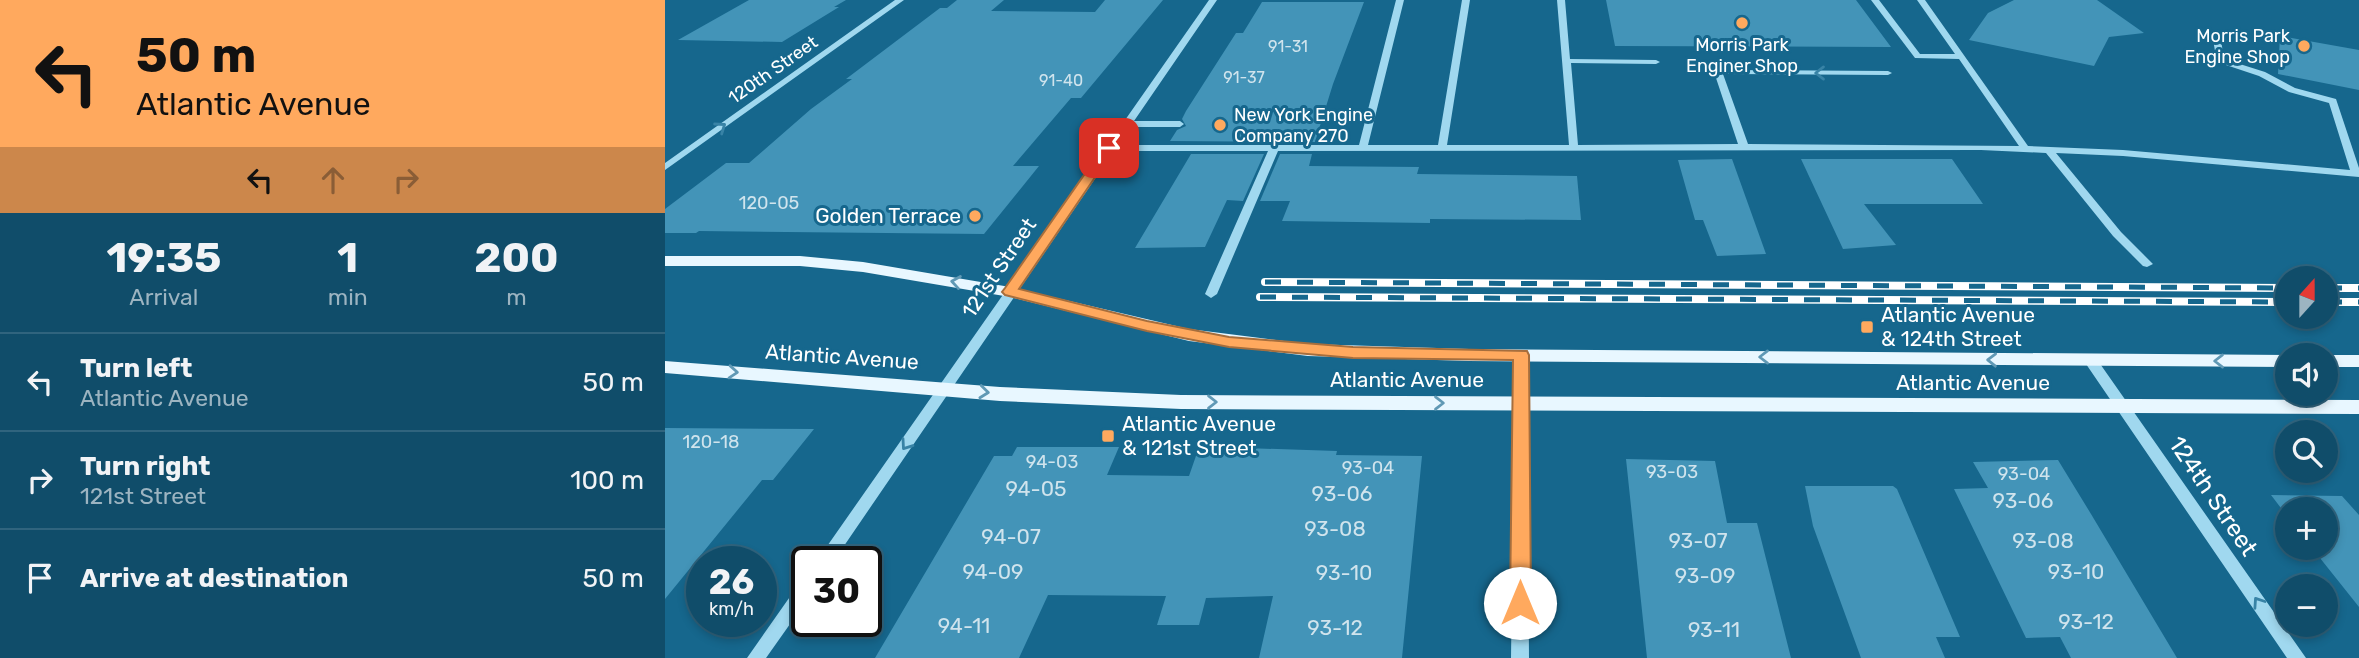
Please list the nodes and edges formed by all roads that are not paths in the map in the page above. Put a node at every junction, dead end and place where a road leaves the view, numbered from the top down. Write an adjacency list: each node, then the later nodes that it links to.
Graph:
1 (900, 0): 23 (street, 120th Street, one-way to 1)
2 (1213, 0): 13 (street, 121st Street)
3 (1401, 0): 19 (street)
4 (1466, 0): 15 (street)
5 (1561, 0): 10 (street)
6 (1875, 0): 9 (lane)
7 (1921, 0): 9 (street)
8 (2216, 34): 24 (street)
9 (1961, 57): 21 (street)
10 (1566, 61): 11 (street); 20 (street)
11 (1656, 62)
12 (1888, 73): 16 (street, one-way to 16)
13 (1126, 124): 14 (street); 17 (street, 121st Street)
14 (1179, 124)
15 (1442, 147): 19 (street); 20 (street)
16 (1744, 147): 20 (street); 21 (street)
17 (1109, 148): 18 (street); 27 (street, 121st Street)
18 (1274, 148): 19 (street); 28 (street)
19 (1363, 148)
20 (1574, 148)
21 (2025, 148): 22 (street)
22 (2048, 149): 24 (street); 26 (lane)
23 (665, 167)
24 (2357, 174)
25 (665, 261): 27 (main road, Atlantic Avenue, one-way to 25)
26 (2147, 264)
27 (1010, 292): 29 (main road, Atlantic Avenue); 35 (street, 121st Street)
28 (1210, 293)
29 (1521, 355): 30 (main road, Atlantic Avenue, one-way to 29); 36 (street)
30 (2091, 360): 31 (main road, Atlantic Avenue, one-way to 30); 37 (street, 124th Street)
31 (2275, 361)
32 (2338, 361): 33 (main road)
33 (2359, 361)
34 (665, 367): 35 (main road, Atlantic Avenue, one-way to 35)
35 (945, 388): 36 (main road, Atlantic Avenue, one-way to 36); 39 (street, 121st Street, one-way to 39)
36 (1521, 403): 37 (main road, Atlantic Avenue); 42 (street)
37 (2123, 406): 38 (main road, Atlantic Avenue); 43 (street, 124th Street, one-way to 37)
38 (2359, 407)
39 (835, 546)
40 (791, 609): 41 (street)
41 (756, 658)
42 (1520, 658)
43 (2297, 658)

